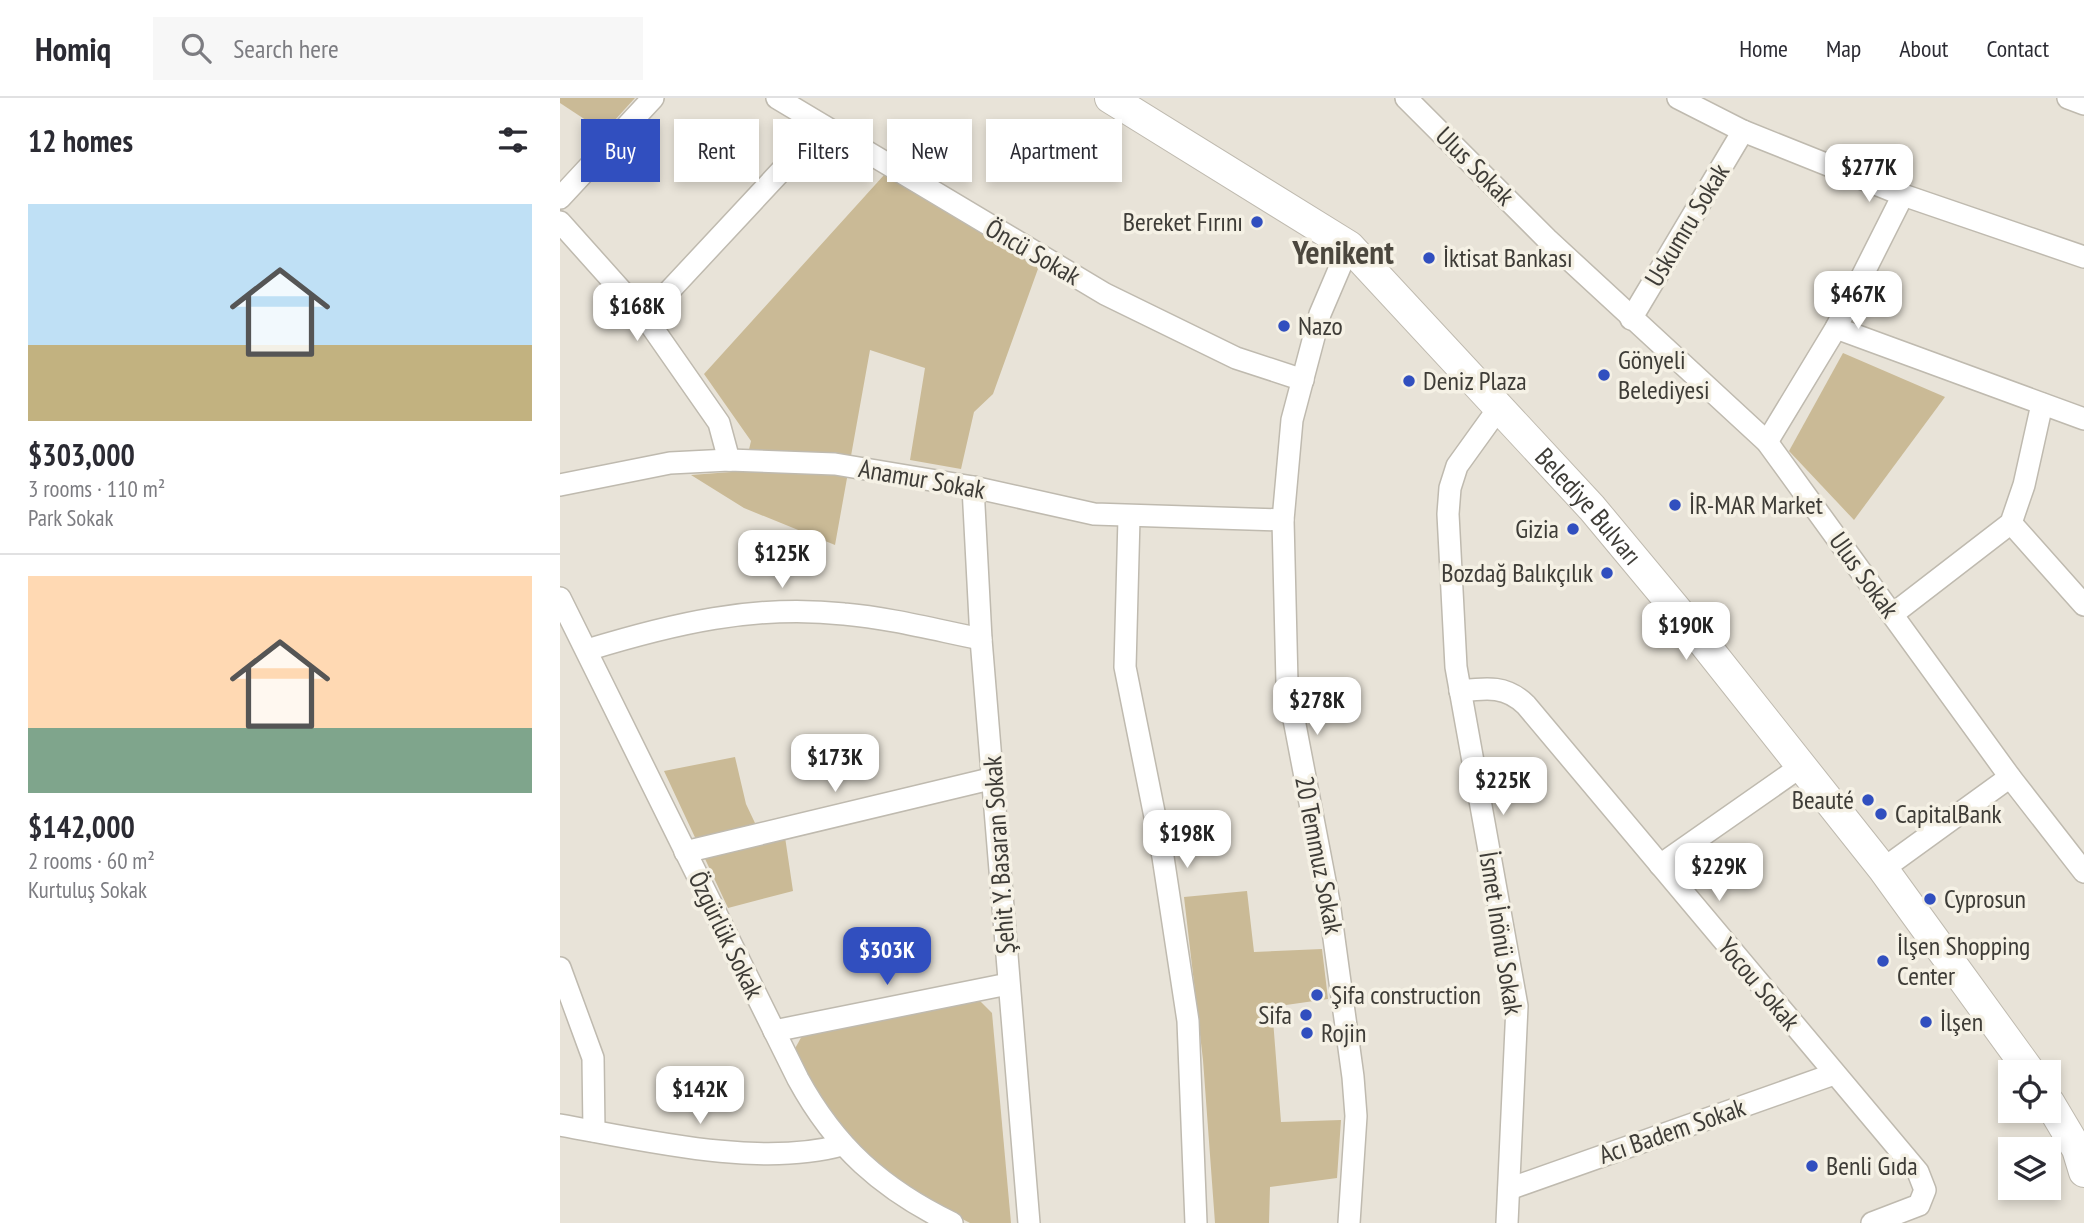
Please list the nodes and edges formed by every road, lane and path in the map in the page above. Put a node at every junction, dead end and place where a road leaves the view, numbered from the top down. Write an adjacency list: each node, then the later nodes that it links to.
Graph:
1 (653, 98): 13 (street)
2 (777, 98): 8 (street, Öncü Sokak)
3 (1110, 98): 15 (main road, Belediye Bulvarı)
4 (1406, 98): 18 (street, Ulus Sokak)
5 (1678, 98): 9 (street)
6 (2068, 98): 7 (street)
7 (2084, 104)
8 (811, 119)
9 (1743, 131): 12 (street); 18 (street, Uskumru Sokak)
10 (873, 156): 20 (street, Öncü Sokak)
11 (773, 179): 17 (street)
12 (1903, 195): 16 (street); 19 (street)
13 (560, 198)
14 (560, 222): 17 (street)
15 (1349, 246): 20 (street, 20 Temmuz Sokak); 22 (main road, Belediye Bulvarı)
16 (2084, 257)
17 (645, 317): 25 (street)
18 (1631, 319): 24 (street, Ulus Sokak)
19 (1836, 328): 21 (street); 24 (street)
20 (1303, 380): 29 (street, 20 Temmuz Sokak)
21 (2042, 404): 23 (street); 30 (street)
22 (1498, 409): 36 (street, İsmet İnönü Sokak); 37 (main road, Belediye Bulvarı)
23 (2084, 419)
24 (1767, 442): 33 (street, Ulus Sokak)
25 (729, 460): 26 (street, Anamur Sokak); 27 (street, Anamur Sokak)
26 (560, 485)
27 (973, 487): 28 (street, Anamur Sokak); 34 (street, Şehit Y. Basaran Sokak)
28 (1129, 518): 29 (street, Anamur Sokak); 57 (street)
29 (1283, 520): 58 (street, 20 Temmuz Sokak)
30 (2011, 523): 32 (street); 33 (street)
31 (560, 598): 35 (street, Özgürlük Sokak)
32 (2084, 605)
33 (1893, 614): 38 (street, Ulus Sokak)
34 (981, 639): 35 (street); 39 (street, Şehit Y. Basaran Sokak)
35 (587, 650): 40 (street, Özgürlük Sokak)
36 (1460, 691): 41 (street, Yocou Sokak); 54 (street, İsmet İnönü Sokak)
37 (1803, 765): 41 (street); 42 (main road, Belediye Bulvarı)
38 (2010, 777): 42 (street); 43 (street, Ulus Sokak)
39 (994, 778): 40 (street); 45 (street, Şehit Y. Basaran Sokak)
40 (685, 852): 46 (street, Özgürlük Sokak)
41 (1660, 865): 48 (street, Yocou Sokak)
42 (1883, 869): 47 (main road, Belediye Bulvarı)
43 (2084, 872)
44 (560, 968): 51 (street)
45 (1008, 984): 46 (street); 56 (street, Şehit Y. Basaran Sokak)
46 (774, 1031): 52 (street, Özgürlük Sokak)
47 (2022, 1060)
48 (1834, 1074): 54 (street, Acı Badem Sokak); 60 (street, Yocou Sokak)
49 (2061, 1123): 53 (main road)
50 (560, 1125): 51 (street)
51 (594, 1131): 52 (street)
52 (842, 1145): 55 (street, Özgürlük Sokak)
53 (2082, 1159)
54 (1509, 1189): 59 (street, İsmet İnönü Sokak)
55 (952, 1223)
56 (1028, 1223)
57 (1196, 1223)
58 (1349, 1223)
59 (1507, 1223)
60 (1872, 1223)

